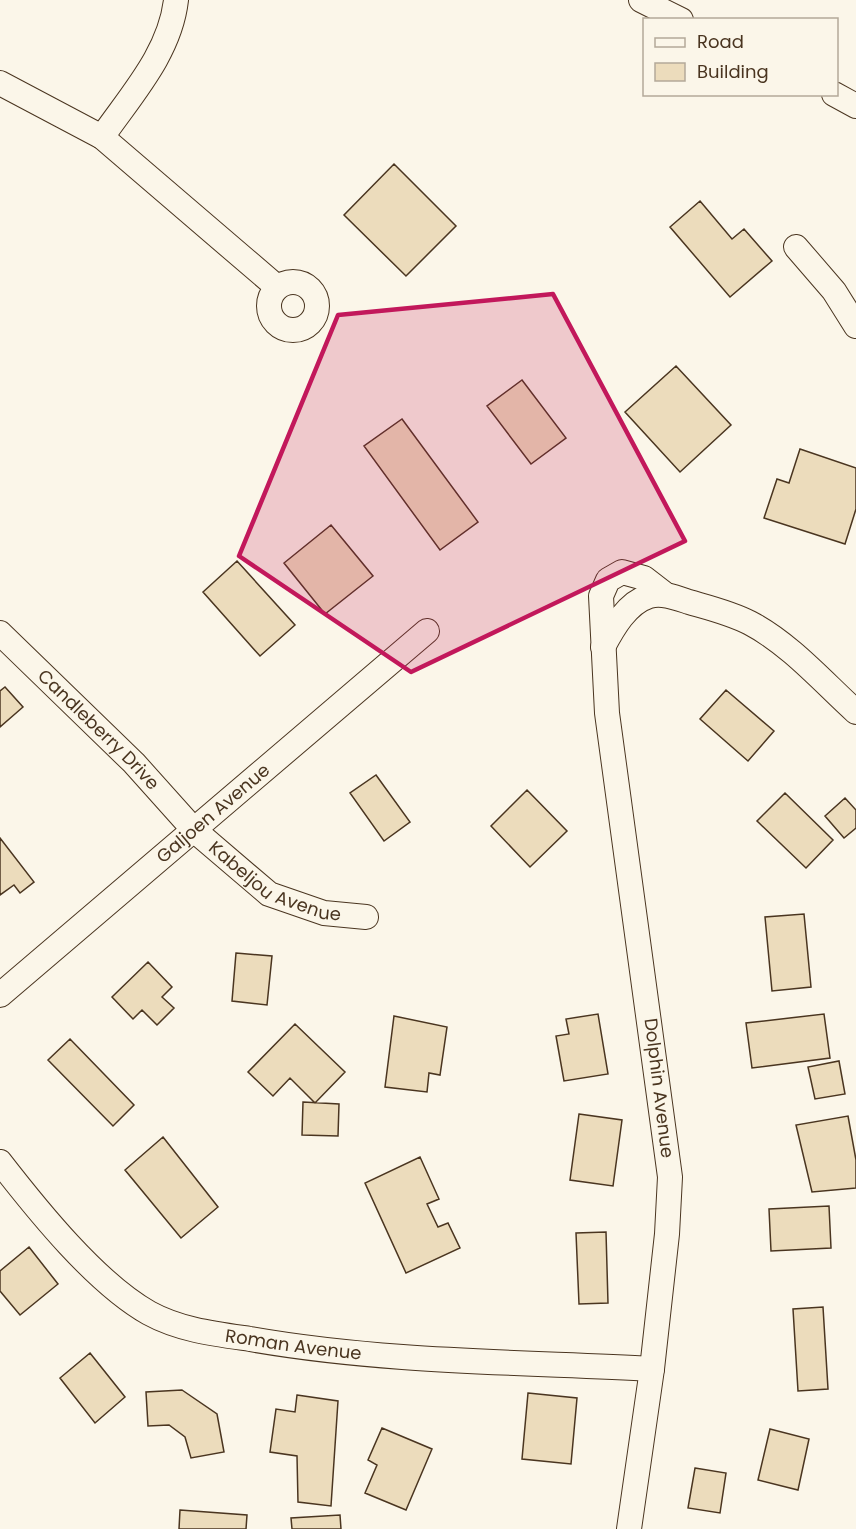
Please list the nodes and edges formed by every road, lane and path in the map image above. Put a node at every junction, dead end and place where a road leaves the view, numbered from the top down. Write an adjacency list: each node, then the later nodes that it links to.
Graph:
1 (177, 0): 7 (street)
2 (641, 0): 3 (street)
3 (677, 18)
4 (0, 83): 7 (street)
5 (838, 96): 6 (street)
6 (856, 106)
7 (102, 137): 9 (street)
8 (796, 248): 10 (street)
9 (277, 287)
10 (856, 326)
11 (666, 595): 14 (street); 14 (street, Dolphin Avenue); 15 (street, Dolphin Avenue)
12 (427, 632): 16 (street, Galjoen Avenue)
13 (0, 633): 16 (street, Candleberry Drive)
14 (603, 646): 20 (street, Dolphin Avenue)
15 (856, 712)
16 (194, 830): 17 (street, Kabeljou Avenue); 18 (street, Galjoen Avenue)
17 (366, 917)
18 (0, 995)
19 (0, 1162): 20 (street, Roman Avenue)
20 (652, 1369): 21 (street, Dolphin Avenue)
21 (629, 1529)

